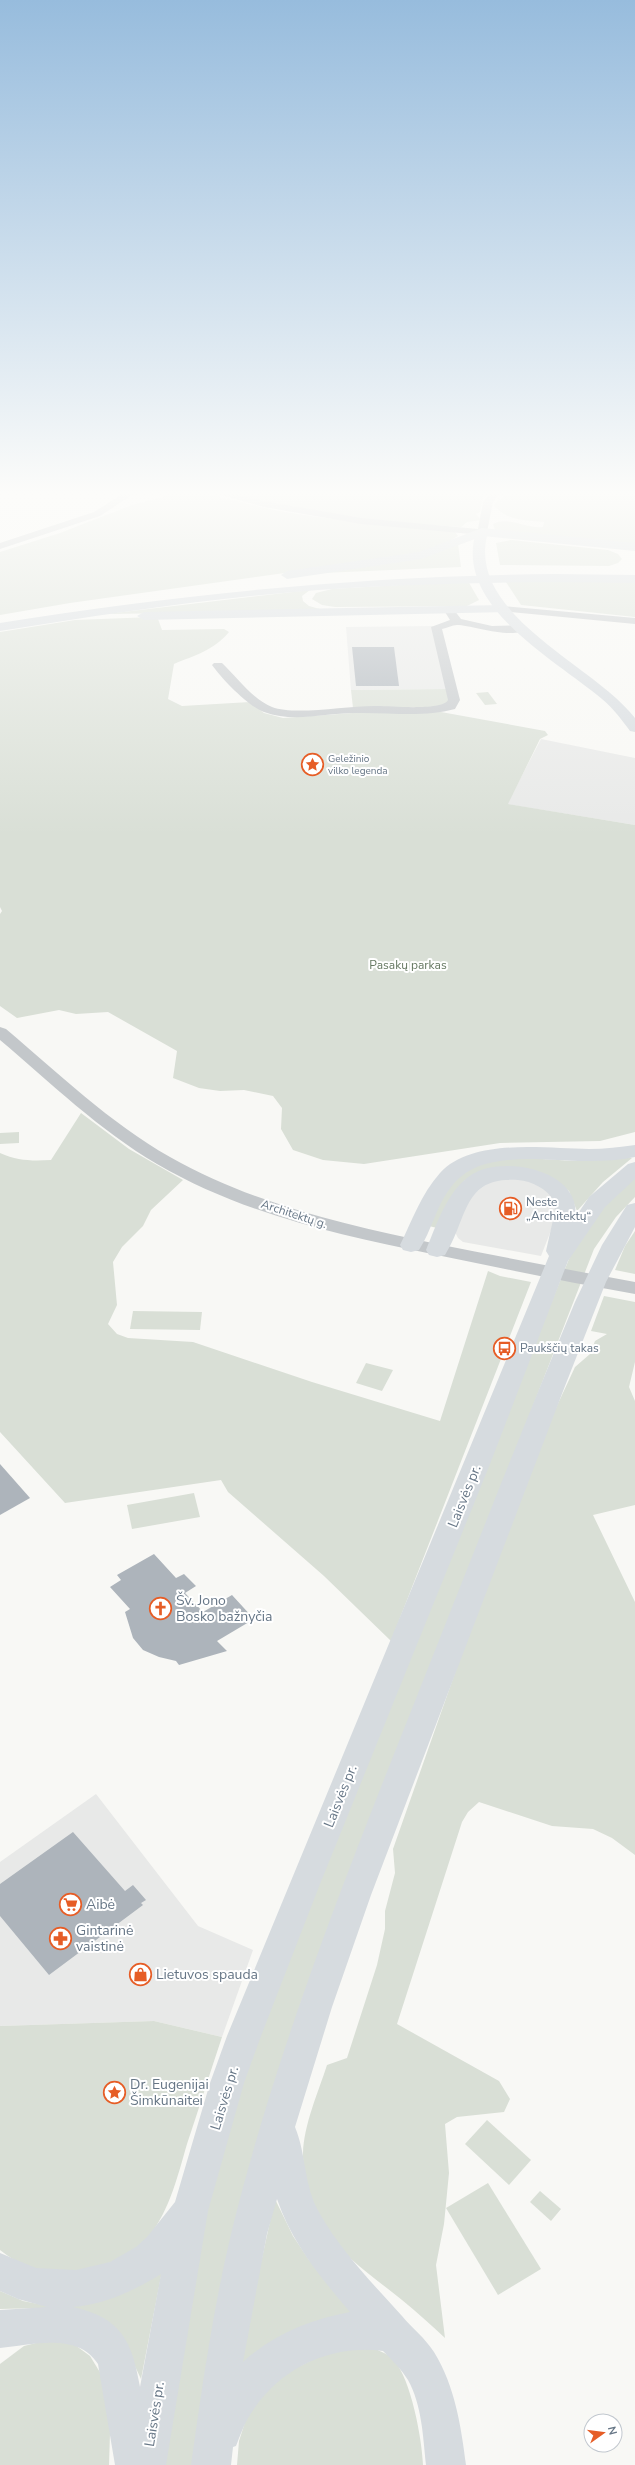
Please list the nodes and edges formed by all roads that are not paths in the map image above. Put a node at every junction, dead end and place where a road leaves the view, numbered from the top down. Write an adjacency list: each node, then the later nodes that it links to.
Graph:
1 (89, 606): 7 (main road)
2 (136, 606): 9 (main road)
3 (315, 606): 5 (main road)
4 (501, 606): 5 (main road)
5 (503, 609): 6 (main road); 8 (street); 11 (main road)
6 (454, 617): 9 (main road); 11 (street); 12 (street)
7 (0, 619)
8 (635, 621)
9 (29, 622): 10 (main road)
10 (0, 627)
11 (521, 628): 13 (main road)
12 (218, 665)
13 (635, 728)
14 (0, 1032): 18 (street, Architektų g.)
15 (635, 1151): 18 (main road)
16 (635, 1168): 20 (main road, Laisvės pr.)
17 (635, 1210): 22 (main road)
18 (410, 1244): 19 (street, Architektų g.)
19 (437, 1250): 20 (main road); 21 (street, Architektų g.)
20 (557, 1261): 23 (main road, Laisvės pr.)
21 (635, 1288)
22 (281, 2122): 26 (main road); 27 (main road)
23 (190, 2211): 24 (main road); 29 (main road, Laisvės pr.)
24 (0, 2272)
25 (0, 2329): 28 (main road)
26 (393, 2334): 27 (main road); 30 (main road)
27 (212, 2458)
28 (134, 2465)
29 (146, 2465)
30 (446, 2465)

